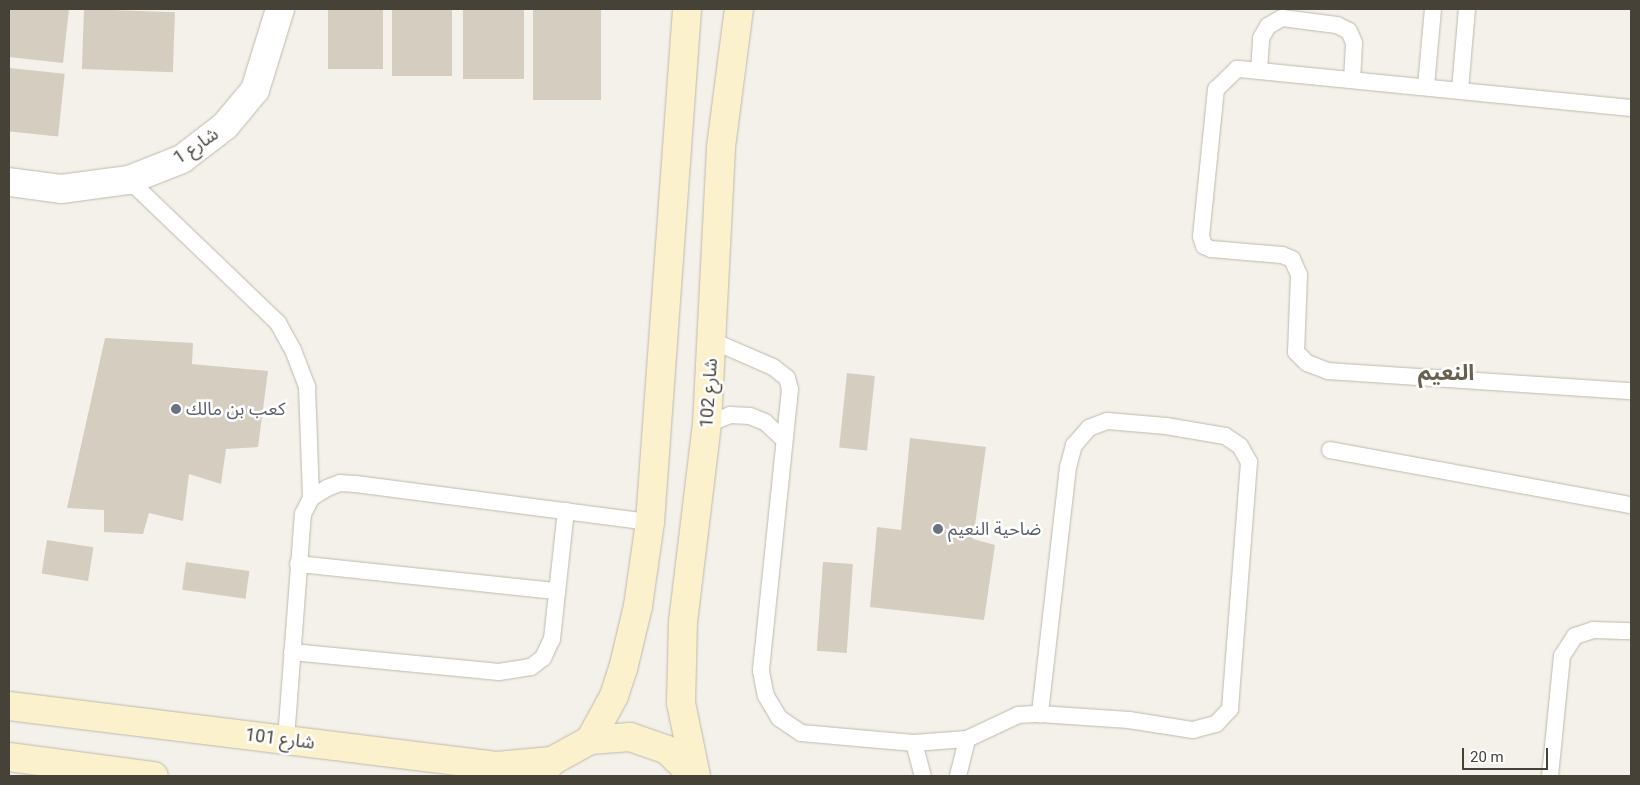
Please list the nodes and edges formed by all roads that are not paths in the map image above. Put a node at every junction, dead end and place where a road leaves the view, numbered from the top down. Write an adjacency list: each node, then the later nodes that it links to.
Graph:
1 (280, 9): 11 (street, شارع 1)
2 (687, 9): 21 (street)
3 (739, 9): 13 (street, شارع 102)
4 (1433, 9): 8 (lane)
5 (1467, 9): 9 (lane)
6 (1259, 70): 7 (lane); 7 (lane); 14 (lane)
7 (1352, 79): 8 (lane)
8 (1426, 86): 9 (lane)
9 (1460, 90): 10 (lane)
10 (1631, 108)
11 (129, 180): 12 (street, شارع 1); 18 (lane)
12 (9, 182)
13 (713, 341): 15 (street, شارع 102); 16 (lane)
14 (1631, 391)
15 (708, 424): 16 (lane); 35 (street, شارع 102)
16 (784, 440): 31 (lane)
17 (1330, 450): 19 (lane)
18 (311, 498): 20 (lane); 22 (lane)
19 (1631, 505)
20 (566, 511): 21 (lane); 23 (lane)
21 (650, 522): 30 (street)
22 (298, 564): 23 (lane); 25 (lane)
23 (557, 592): 25 (lane)
24 (1631, 631): 38 (lane)
25 (292, 652): 28 (lane)
26 (9, 706): 28 (street, شارع 101)
27 (1040, 714): 27 (lane); 29 (lane)
28 (286, 739): 33 (street, شارع 101)
29 (967, 739): 31 (lane); 37 (lane)
30 (590, 740): 33 (street); 35 (street)
31 (914, 743): 36 (lane)
32 (9, 757): 34 (street)
33 (546, 768)
34 (154, 776)
35 (695, 776)
36 (922, 776)
37 (958, 776)
38 (1550, 776)

